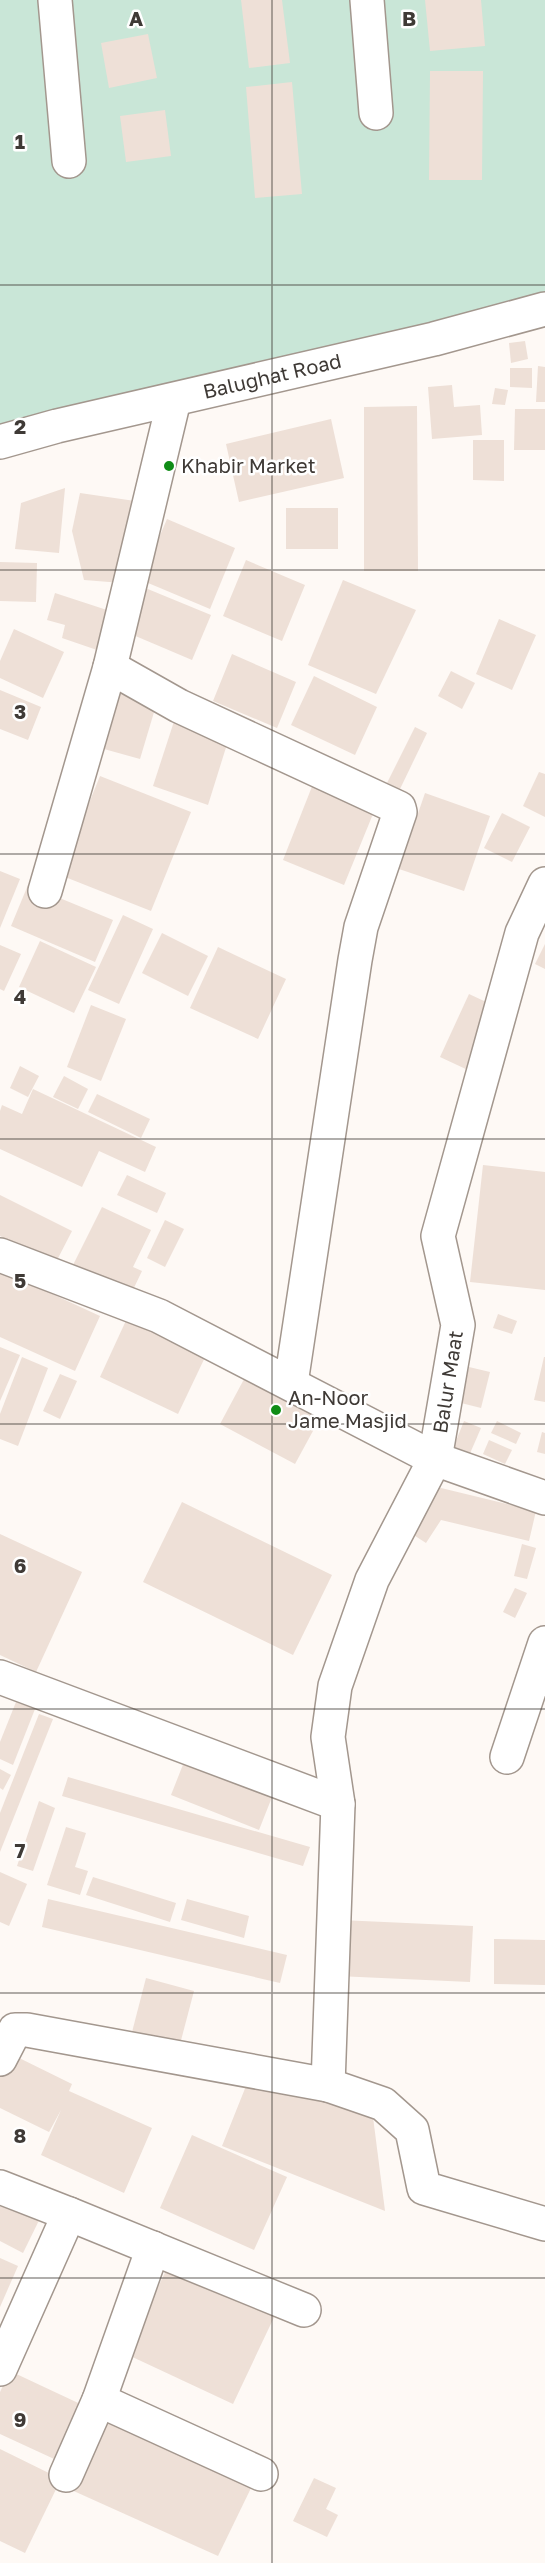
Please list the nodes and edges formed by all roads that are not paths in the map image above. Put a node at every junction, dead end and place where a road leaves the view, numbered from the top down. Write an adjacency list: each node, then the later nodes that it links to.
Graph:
1 (55, 0): 4 (street)
2 (367, 0): 3 (street)
3 (376, 113)
4 (69, 161)
5 (545, 309): 6 (street, Balughat Road)
6 (174, 400): 7 (street, Balughat Road); 8 (street)
7 (0, 442)
8 (110, 667): 10 (street); 12 (street)
9 (545, 884): 13 (street, Balur Maat)
10 (45, 891)
11 (0, 1255): 12 (street)
12 (291, 1383): 13 (street)
13 (435, 1459): 14 (street); 18 (street, Balur Maat)
14 (545, 1498)
15 (545, 1643): 17 (street)
16 (0, 1677): 18 (street)
17 (507, 1757)
18 (338, 1804): 20 (street, Balur Maat)
19 (0, 2059): 20 (street)
20 (328, 2085): 23 (street)
21 (0, 2187): 22 (street)
22 (69, 2214): 24 (street); 26 (street)
23 (545, 2224)
24 (153, 2248): 25 (street); 27 (street)
25 (304, 2310)
26 (0, 2369)
27 (99, 2400): 28 (street); 29 (street)
28 (261, 2474)
29 (66, 2475)

